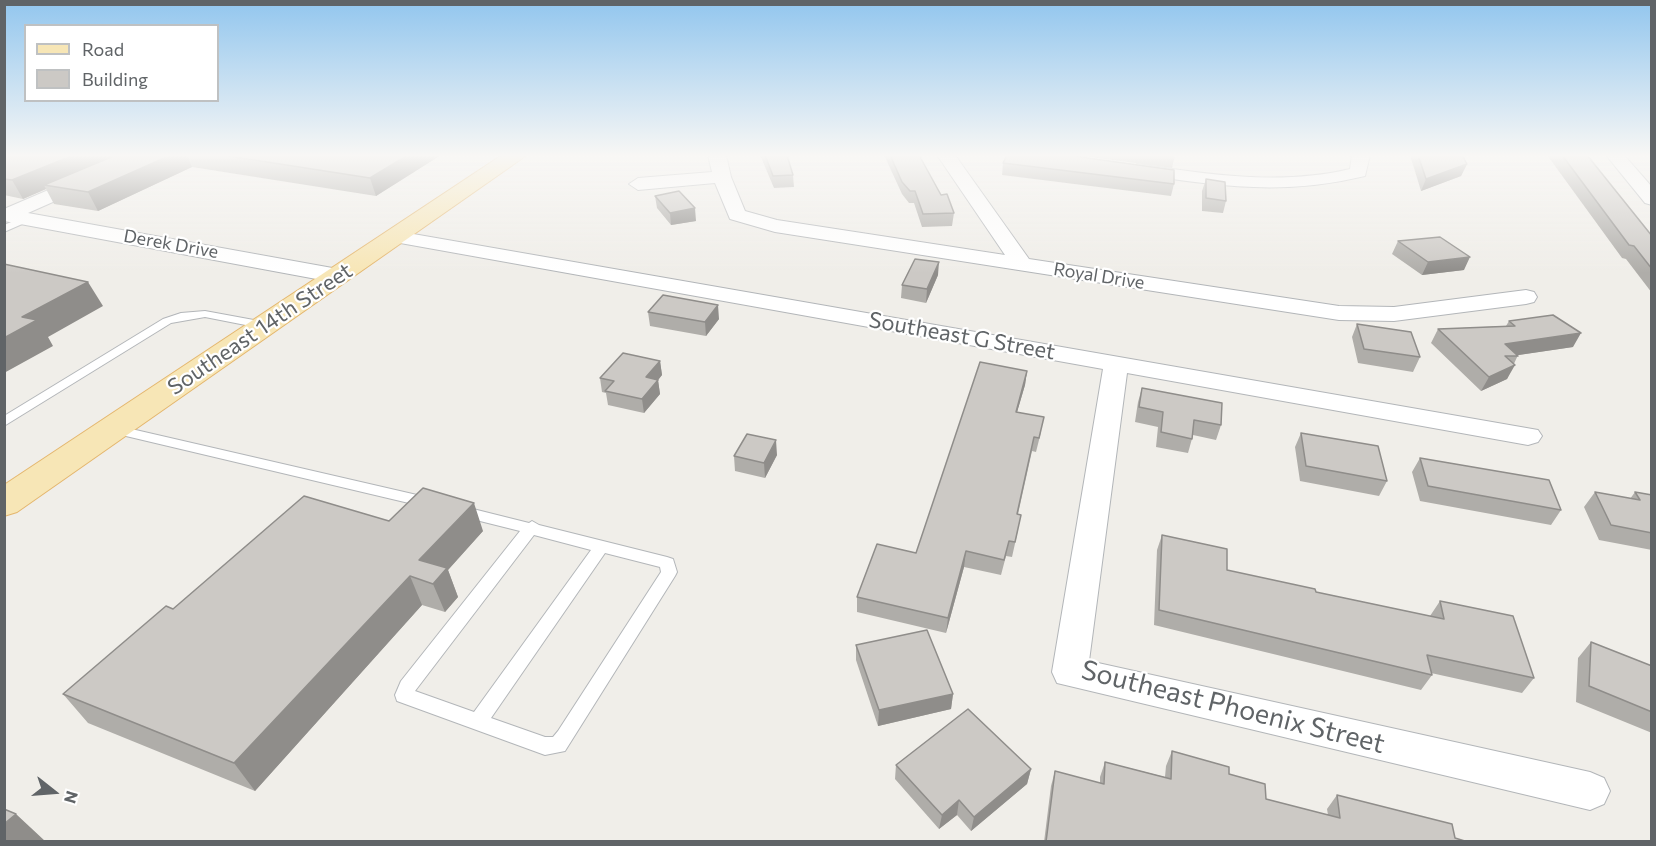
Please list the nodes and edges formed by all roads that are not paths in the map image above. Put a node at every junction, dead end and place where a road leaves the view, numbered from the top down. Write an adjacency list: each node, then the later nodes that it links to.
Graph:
1 (61, 194): 5 (street)
2 (458, 194): 6 (main road, Southeast 14th Street)
3 (729, 194): 7 (street, Royal Drive)
4 (974, 194): 7 (street)
5 (10, 219): 8 (street, Derek Drive)
6 (396, 237): 8 (main road, Southeast 14th Street); 11 (street, Southeast G Street)
7 (1022, 264): 9 (street, Royal Drive)
8 (338, 276): 10 (main road, Southeast 14th Street)
9 (1526, 297)
10 (266, 325): 12 (lane); 13 (main road, Southeast 14th Street)
11 (1116, 363): 14 (street, Southeast G Street); 19 (street, Southeast Phoenix Street)
12 (4, 422)
13 (114, 429): 15 (main road, Southeast 14th Street); 16 (lane)
14 (1528, 436)
15 (7, 500)
16 (532, 527): 17 (lane); 18 (lane)
17 (602, 546): 18 (lane); 18 (lane)
18 (478, 722)
19 (1590, 792)

